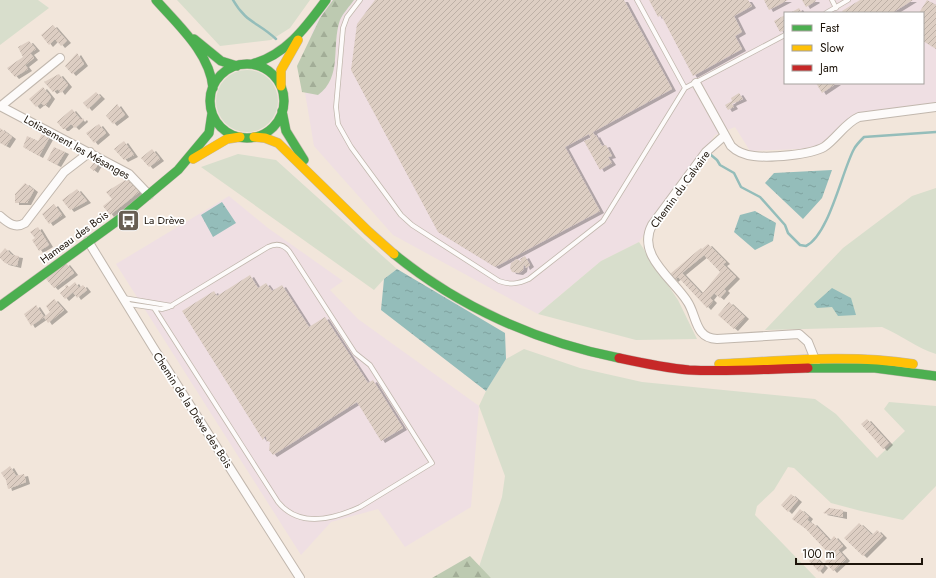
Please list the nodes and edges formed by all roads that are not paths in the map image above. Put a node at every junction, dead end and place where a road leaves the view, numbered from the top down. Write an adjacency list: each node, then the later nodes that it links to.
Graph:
1 (156, 0): 9 (main road)
2 (326, 0): 10 (main road)
3 (360, 0): 18 (lane)
4 (637, 0): 18 (lane)
5 (832, 0): 7 (lane)
6 (848, 0): 7 (lane)
7 (836, 8): 8 (lane)
8 (828, 12)
9 (175, 21): 14 (main road); 17 (main road)
10 (310, 21): 13 (main road); 16 (main road)
11 (784, 36): 15 (lane)
12 (60, 58): 19 (street, Lotissement les Mésanges)
13 (249, 65): 14 (main road); 16 (main road)
14 (237, 66): 17 (main road)
15 (696, 83): 18 (lane); 23 (street)
16 (281, 87): 21 (main road)
17 (213, 88): 22 (main road)
18 (685, 88)
19 (0, 106): 26 (street, Lotissement les Mésanges)
20 (936, 107): 23 (street)
21 (282, 110): 25 (main road); 28 (main road)
22 (212, 113): 24 (main road); 27 (main road, Hameau des Bois)
23 (724, 136): 36 (street, Chemin du Calvaire)
24 (240, 137): 25 (main road); 27 (main road, Hameau des Bois)
25 (254, 137): 28 (main road)
26 (90, 152): 29 (street, Lotissement les Mésanges); 30 (street)
27 (178, 170): 29 (main road, Hameau des Bois)
28 (328, 190): 36 (main road)
29 (149, 195): 31 (main road, Hameau des Bois)
30 (0, 216)
31 (88, 241): 32 (street, Chemin de la Drève des Bois); 33 (main road, Hameau des Bois)
32 (125, 301): 34 (lane); 35 (lane); 39 (street, Chemin de la Drève des Bois)
33 (0, 306)
34 (172, 306): 35 (lane); 35 (lane)
35 (154, 308)
36 (816, 364): 37 (main road); 38 (main road)
37 (936, 370)
38 (936, 376)
39 (300, 578)

